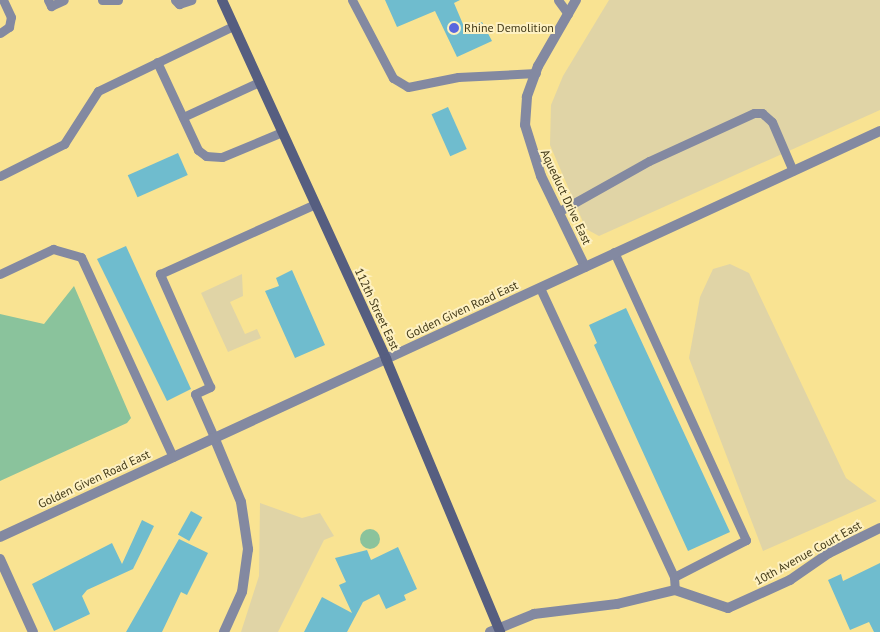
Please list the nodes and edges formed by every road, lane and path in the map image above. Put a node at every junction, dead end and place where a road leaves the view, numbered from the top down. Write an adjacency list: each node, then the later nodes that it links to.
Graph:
1 (3, 0): 14 (lane)
2 (48, 0): 3 (lane)
3 (64, 0)
4 (102, 0): 5 (lane)
5 (118, 0)
6 (175, 0): 7 (lane)
7 (191, 0)
8 (222, 0): 13 (main road, 112th Street East)
9 (352, 0): 16 (lane)
10 (558, 0): 12 (lane)
11 (576, 0): 12 (street, Aqueduct Drive East)
12 (568, 14): 16 (street, Aqueduct Drive East)
13 (233, 26): 15 (lane); 17 (main road, 112th Street East)
14 (0, 33)
15 (157, 62): 18 (lane); 22 (lane)
16 (536, 73): 24 (street, Aqueduct Drive East)
17 (259, 82): 18 (lane); 20 (main road, 112th Street East)
18 (183, 117): 20 (lane)
19 (880, 131): 21 (street, Golden Given Road East)
20 (282, 132): 23 (main road, 112th Street East)
21 (793, 171): 24 (lane); 25 (street, Golden Given Road East)
22 (0, 176)
23 (315, 204): 29 (main road, 112th Street East); 30 (lane)
24 (558, 212): 26 (street, Aqueduct Drive East)
25 (614, 252): 26 (street, Golden Given Road East); 35 (lane)
26 (585, 267): 28 (street, Golden Given Road East)
27 (0, 274): 31 (lane)
28 (540, 288): 29 (street, Golden Given Road East); 35 (lane)
29 (386, 359): 30 (street, Golden Given Road East); 37 (main road, 112th Street East)
30 (214, 437): 31 (street, Golden Given Road East); 39 (street)
31 (172, 457): 33 (street, Golden Given Road East)
32 (880, 528): 36 (street, 10th Avenue Court East)
33 (0, 537)
34 (0, 559): 38 (street)
35 (674, 577): 36 (lane)
36 (675, 590): 37 (street)
37 (496, 631)
38 (33, 632)
39 (224, 632)

